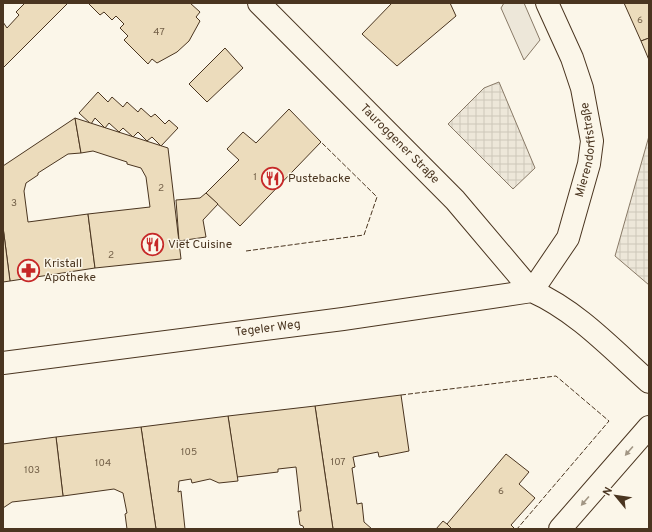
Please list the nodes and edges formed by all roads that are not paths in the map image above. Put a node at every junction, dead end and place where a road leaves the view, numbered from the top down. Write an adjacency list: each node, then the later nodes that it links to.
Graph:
1 (259, 3): 3 (street, Tauroggener Straße)
2 (547, 3): 3 (street, Mierendorffstraße)
3 (532, 291): 4 (street, Tegeler Weg); 5 (street)
4 (3, 362)
5 (649, 382)
6 (649, 427): 7 (street, one-way to 7)
7 (560, 529)

